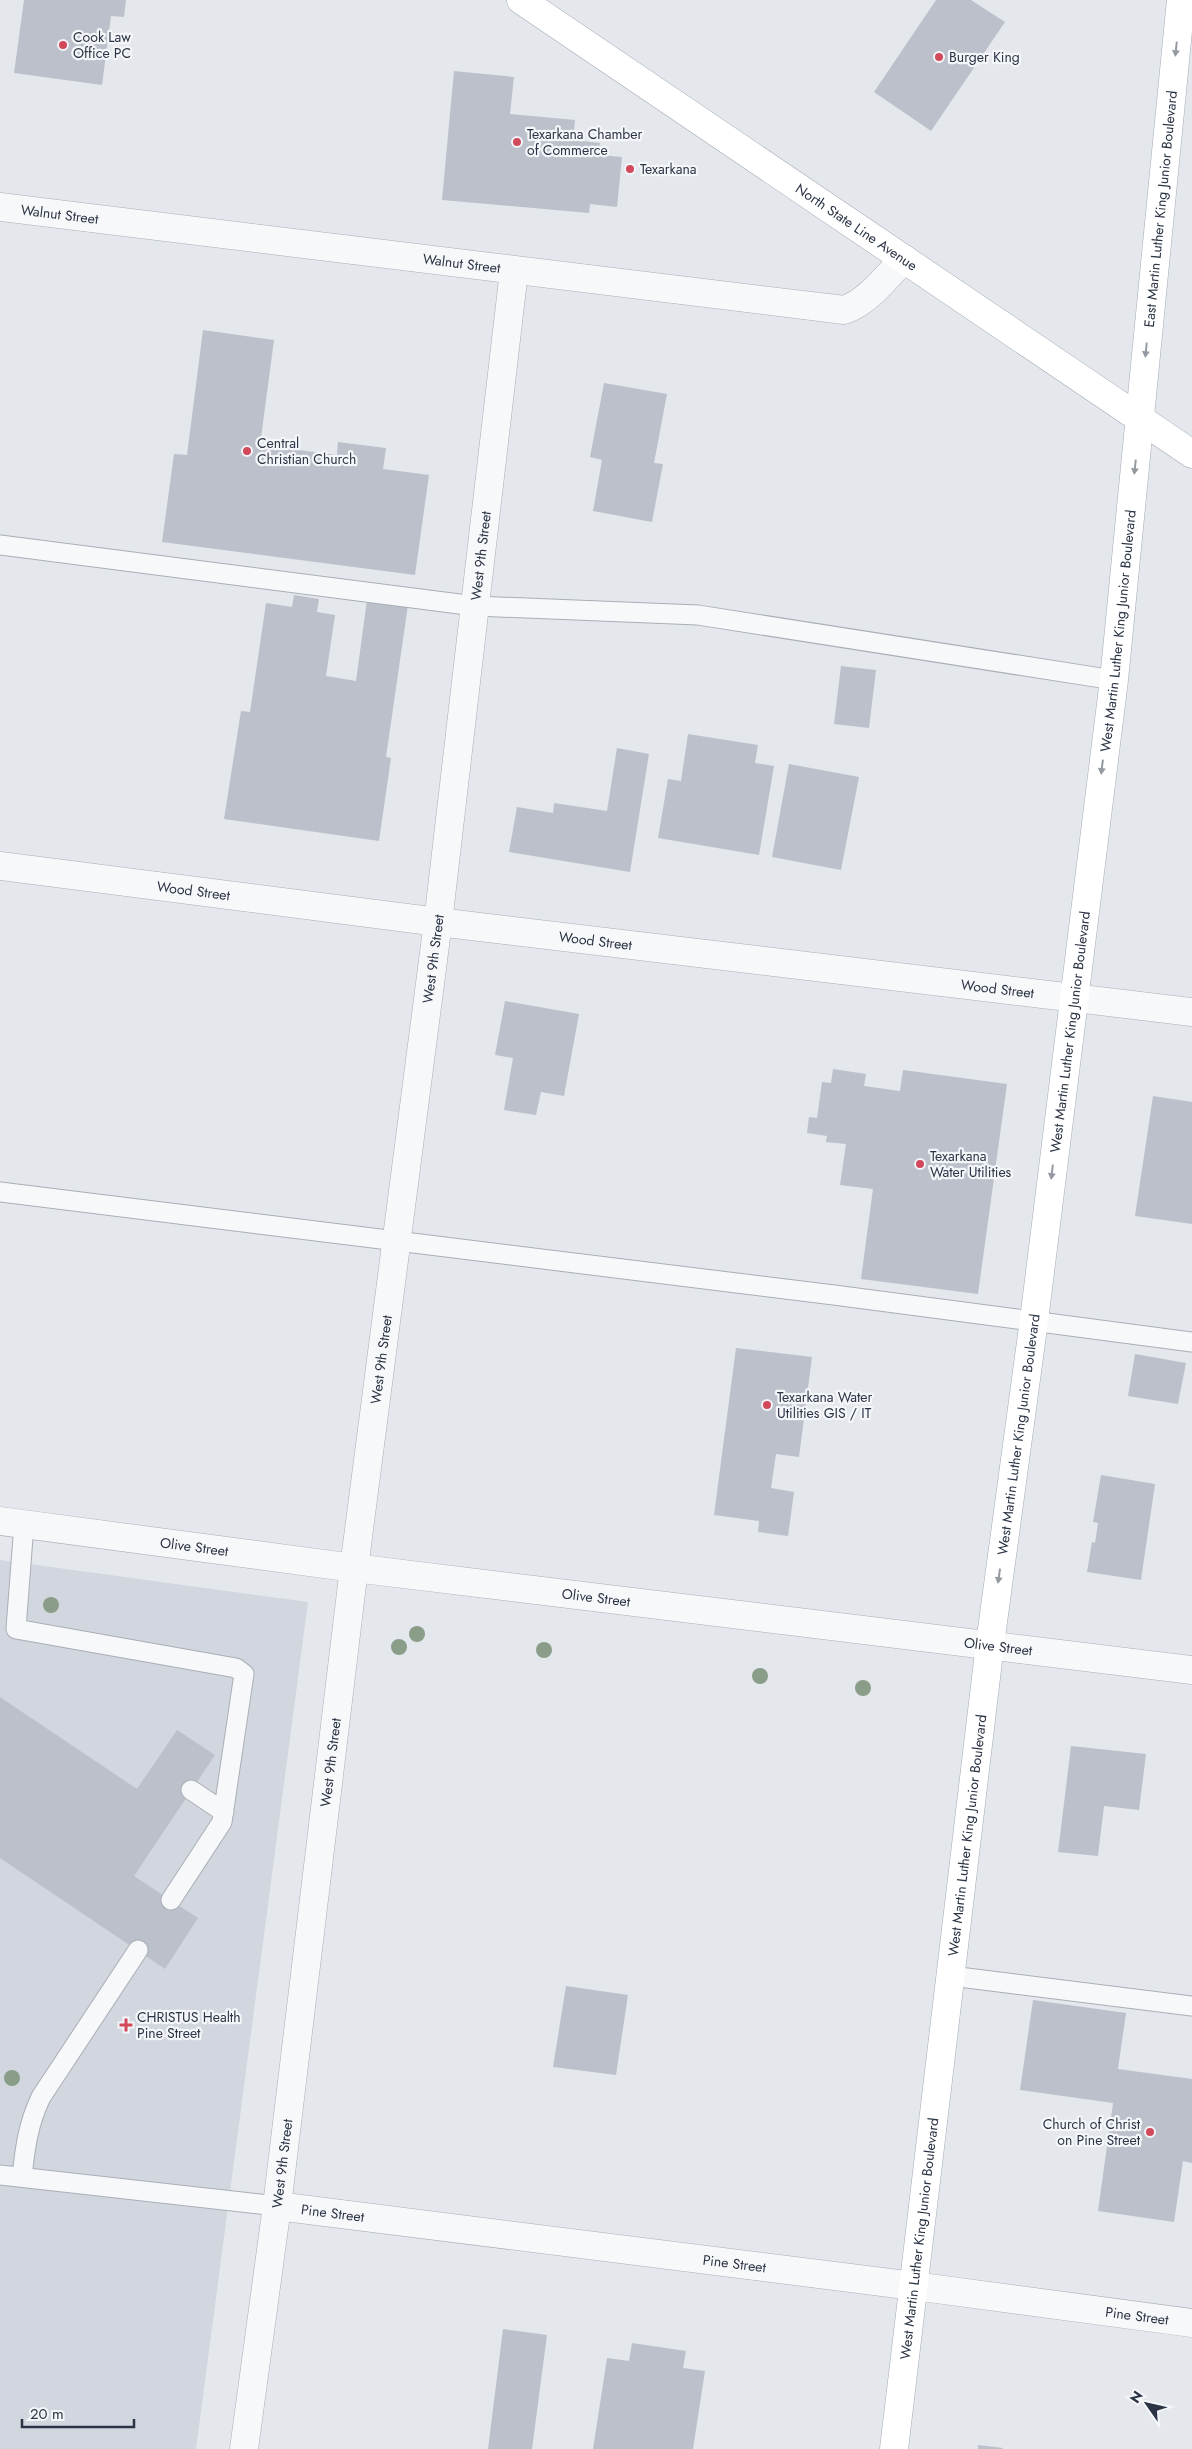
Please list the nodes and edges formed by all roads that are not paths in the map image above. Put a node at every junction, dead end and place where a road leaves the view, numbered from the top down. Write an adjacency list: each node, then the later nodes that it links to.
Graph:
1 (521, 0): 4 (main road, North State Line Avenue)
2 (1181, 0): 6 (main road, East Martin Luther King Junior Boulevard, one-way to 6)
3 (0, 207): 5 (street, Walnut Street)
4 (904, 259): 5 (street, Walnut Street); 6 (main road, North State Line Avenue)
5 (514, 271): 9 (street, West 9th Street)
6 (1140, 418): 7 (main road, North State Line Avenue); 10 (main road, West Martin Luther King Junior Boulevard, one-way to 10)
7 (1192, 454)
8 (0, 545): 9 (lane)
9 (475, 606): 10 (lane); 12 (street, West 9th Street)
10 (1114, 680): 13 (main road, West Martin Luther King Junior Boulevard, one-way to 13)
11 (0, 866): 12 (street, Wood Street)
12 (438, 922): 13 (street, Wood Street); 16 (street, West 9th Street)
13 (1073, 996): 14 (street, Wood Street); 17 (main road, West Martin Luther King Junior Boulevard, one-way to 17)
14 (1192, 1012)
15 (0, 1192): 16 (lane)
16 (397, 1240): 17 (lane); 20 (street, West 9th Street)
17 (1034, 1320): 18 (lane); 21 (main road, West Martin Luther King Junior Boulevard, one-way to 21)
18 (1192, 1342)
19 (12, 1523): 20 (street, Olive Street); 24 (lane)
20 (354, 1568): 21 (street, Olive Street); 31 (street, West 9th Street)
21 (990, 1644): 22 (street, Olive Street); 27 (main road, West Martin Luther King Junior Boulevard)
22 (1192, 1670)
23 (191, 1790): 24 (lane)
24 (224, 1812): 25 (lane)
25 (171, 1900)
26 (138, 1950): 30 (lane)
27 (950, 1976): 28 (lane); 32 (main road, West Martin Luther King Junior Boulevard)
28 (1192, 2006)
29 (0, 2175): 30 (lane)
30 (22, 2178): 31 (lane)
31 (277, 2206): 32 (street, Pine Street); 34 (street, West 9th Street)
32 (914, 2286): 33 (street, Pine Street); 35 (main road, West Martin Luther King Junior Boulevard)
33 (1192, 2323)
34 (244, 2449)
35 (894, 2449)

